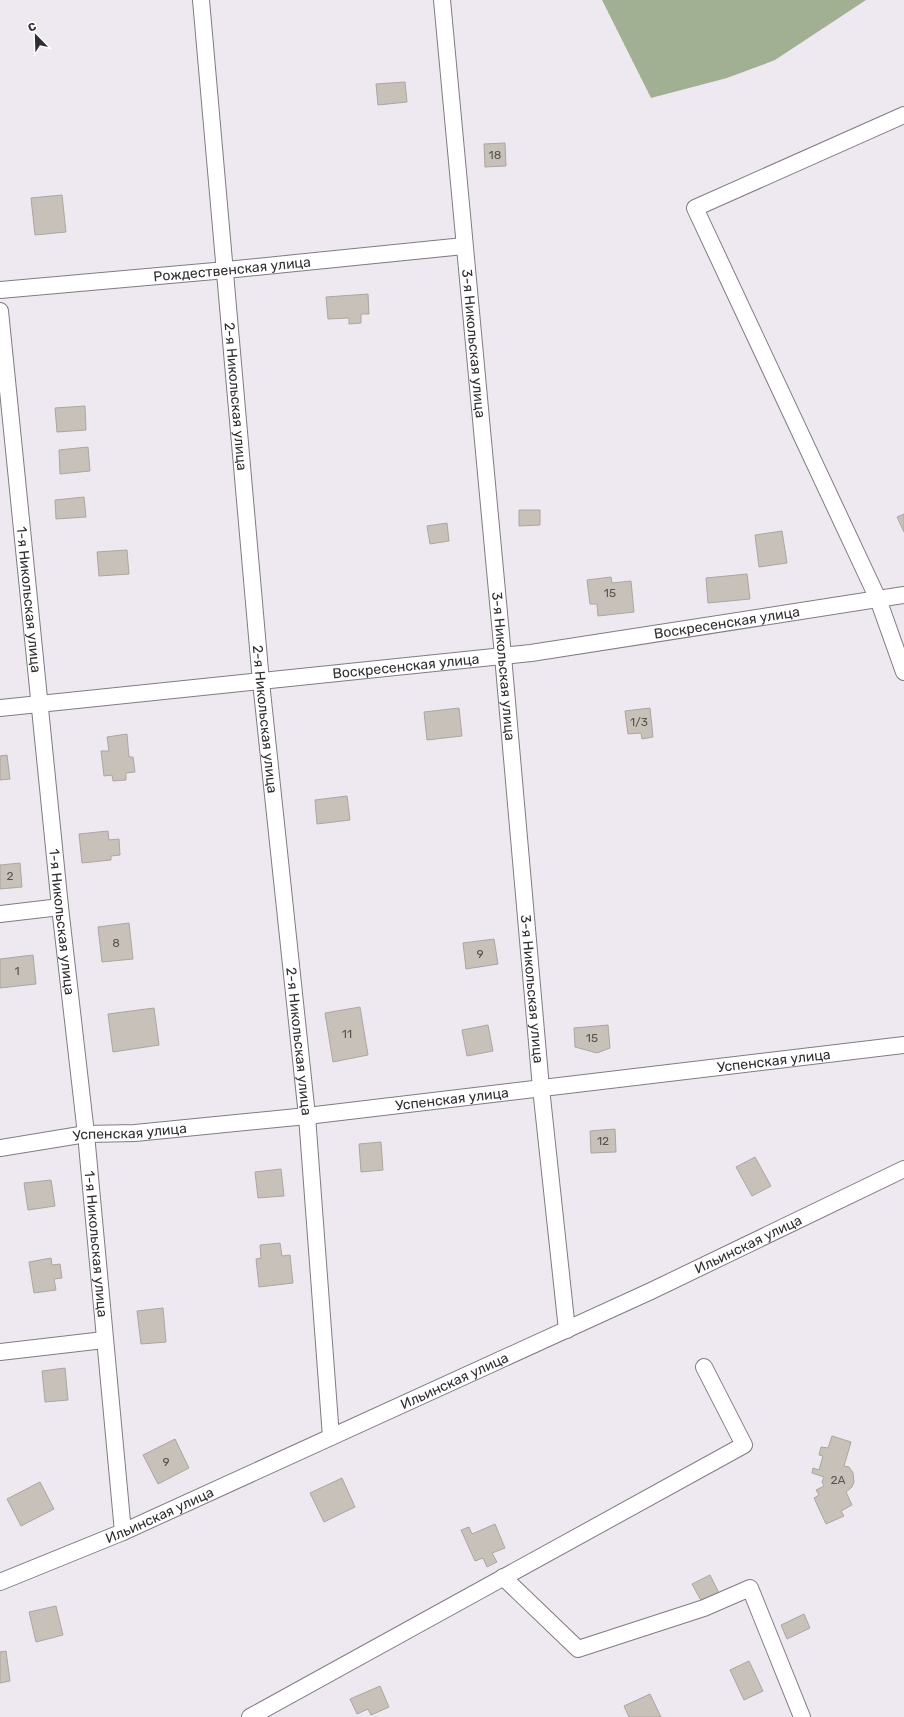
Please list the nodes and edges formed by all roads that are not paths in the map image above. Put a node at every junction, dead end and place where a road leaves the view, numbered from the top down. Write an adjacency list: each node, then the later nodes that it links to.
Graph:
1 (201, 0): 5 (street, 2-я Никольская улица)
2 (442, 1): 4 (street, 3-я Никольская улица)
3 (904, 115): 9 (street)
4 (464, 246): 5 (street, Рождественская улица); 10 (street, 3-я Никольская улица)
5 (226, 270): 6 (street, Рождественская улица); 12 (street, 2-я Никольская улица)
6 (0, 290)
7 (0, 311): 13 (street, 1-я Никольская улица)
8 (904, 595): 9 (street, Воскресенская улица)
9 (878, 599): 10 (street, Воскресенская улица); 11 (street)
10 (503, 656): 12 (street, Воскресенская улица); 18 (street, 3-я Никольская улица)
11 (904, 672)
12 (261, 682): 13 (street, Воскресенская улица); 19 (street, 2-я Никольская улица)
13 (40, 703): 14 (street, Воскресенская улица); 15 (street, 1-я Никольская улица)
14 (0, 708)
15 (60, 907): 16 (street); 20 (street, 1-я Никольская улица)
16 (0, 914)
17 (904, 1045): 18 (street, Успенская улица)
18 (541, 1088): 19 (street, Успенская улица); 23 (street, 3-я Никольская улица)
19 (307, 1116): 20 (street, Успенская улица); 27 (street, 2-я Никольская улица)
20 (86, 1134): 21 (street, Успенская улица); 24 (street, 1-я Никольская улица)
21 (0, 1148)
22 (904, 1169): 23 (street, Ильинская улица)
23 (567, 1330): 27 (street, Ильинская улица)
24 (104, 1340): 25 (street); 28 (street, 1-я Никольская улица)
25 (0, 1352)
26 (704, 1367): 29 (street)
27 (331, 1437): 28 (street, Ильинская улица)
28 (123, 1532): 30 (street, Ильинская улица)
29 (503, 1578): 31 (street); 32 (street)
30 (0, 1582)
31 (250, 1717)
32 (802, 1717)

